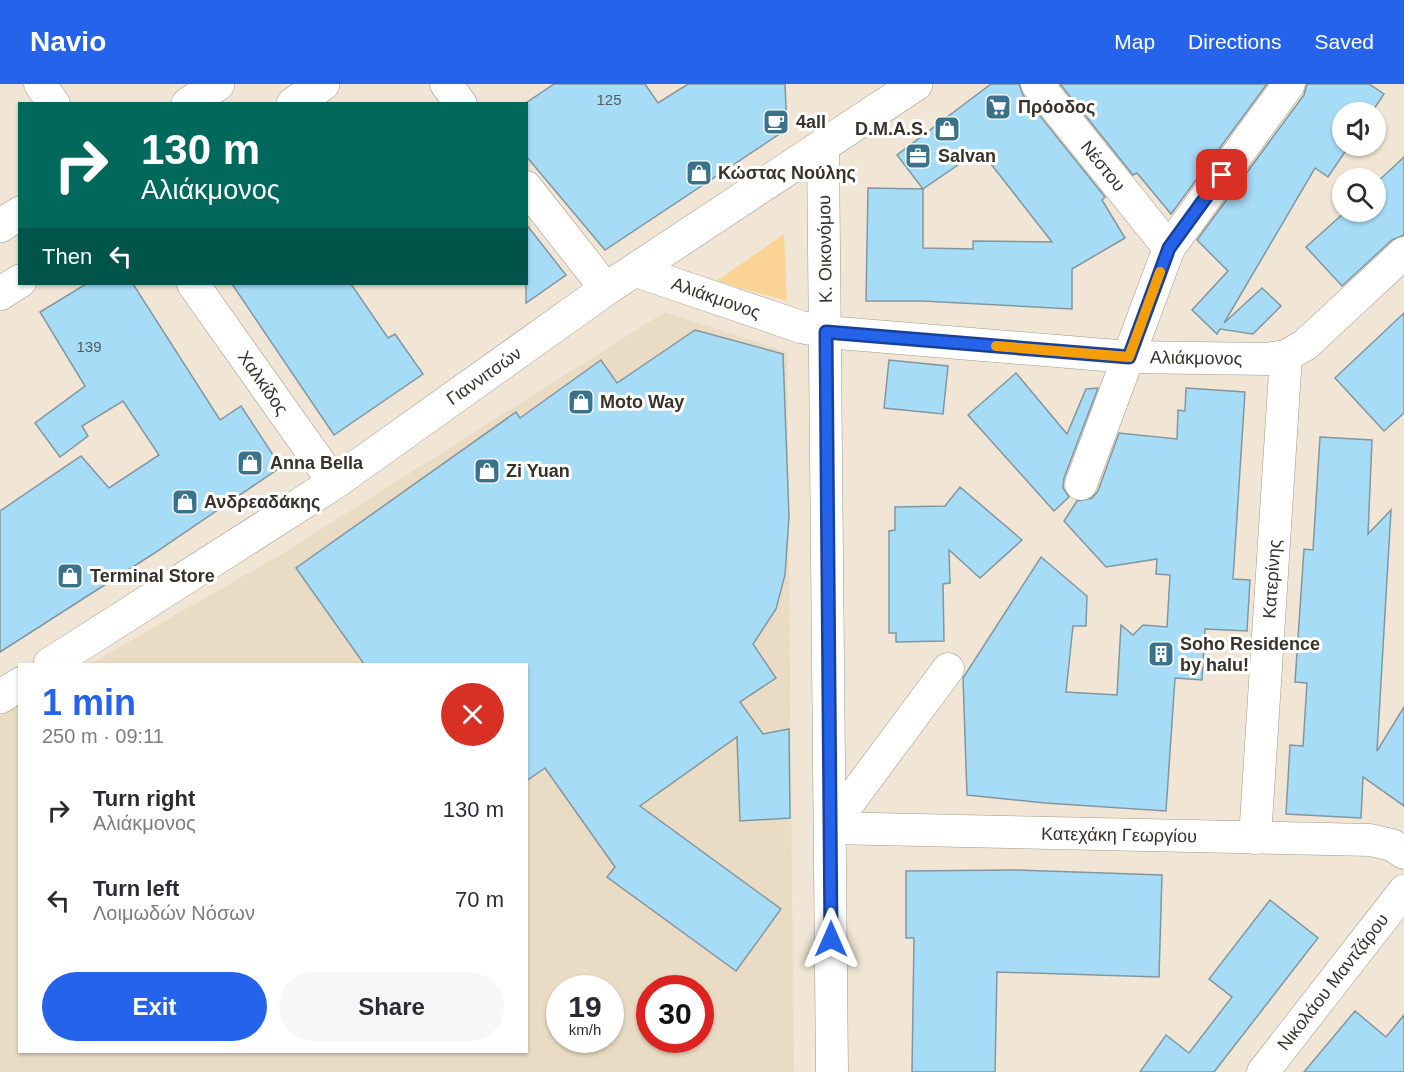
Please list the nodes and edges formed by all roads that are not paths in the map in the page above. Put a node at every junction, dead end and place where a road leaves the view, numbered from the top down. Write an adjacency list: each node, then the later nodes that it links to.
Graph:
1 (40, 84): 8 (street)
2 (218, 84): 9 (main road)
3 (323, 84): 10 (main road)
4 (446, 84): 11 (street)
5 (916, 84): 12 (main road, Γιαννιτσών)
6 (1037, 84): 16 (street, Νέστου)
7 (1289, 84): 16 (street)
8 (53, 102)
9 (191, 102)
10 (296, 102)
11 (460, 102)
12 (823, 146): 18 (main road, Γιαννιτσών); 23 (street, Κ. Οικονόμου)
13 (528, 190): 21 (street)
14 (18, 214): 15 (main road)
15 (0, 226)
16 (1169, 248): 25 (street)
17 (1404, 253): 24 (street, Αλιάκμονος)
18 (636, 271): 21 (main road, Γιαννιτσών); 23 (street, Αλιάκμονος)
19 (18, 282): 22 (main road)
20 (194, 285): 26 (street, Χαλκίδος)
21 (606, 289): 26 (main road, Γιαννιτσών)
22 (0, 294)
23 (826, 332): 25 (street, Αλιάκμονος); 32 (street, Κ. Οικονόμου)
24 (1286, 356): 25 (street, Αλιάκμονος); 33 (street, Κατερίνης)
25 (1129, 357): 27 (street)
26 (334, 483): 28 (main road, Γιαννιτσών)
27 (1081, 484)
28 (52, 663)
29 (948, 669): 32 (street)
30 (18, 685): 31 (main road)
31 (0, 697)
32 (830, 828): 33 (street, Κατεχάκη Γεωργίου); 36 (street, Κ. Οικονόμου)
33 (1255, 838): 34 (street, Κατεχάκη Γεωργίου)
34 (1404, 853)
35 (1404, 891): 37 (street, Νικολάου Μαντζάρου)
36 (832, 1072)
37 (1263, 1072)

